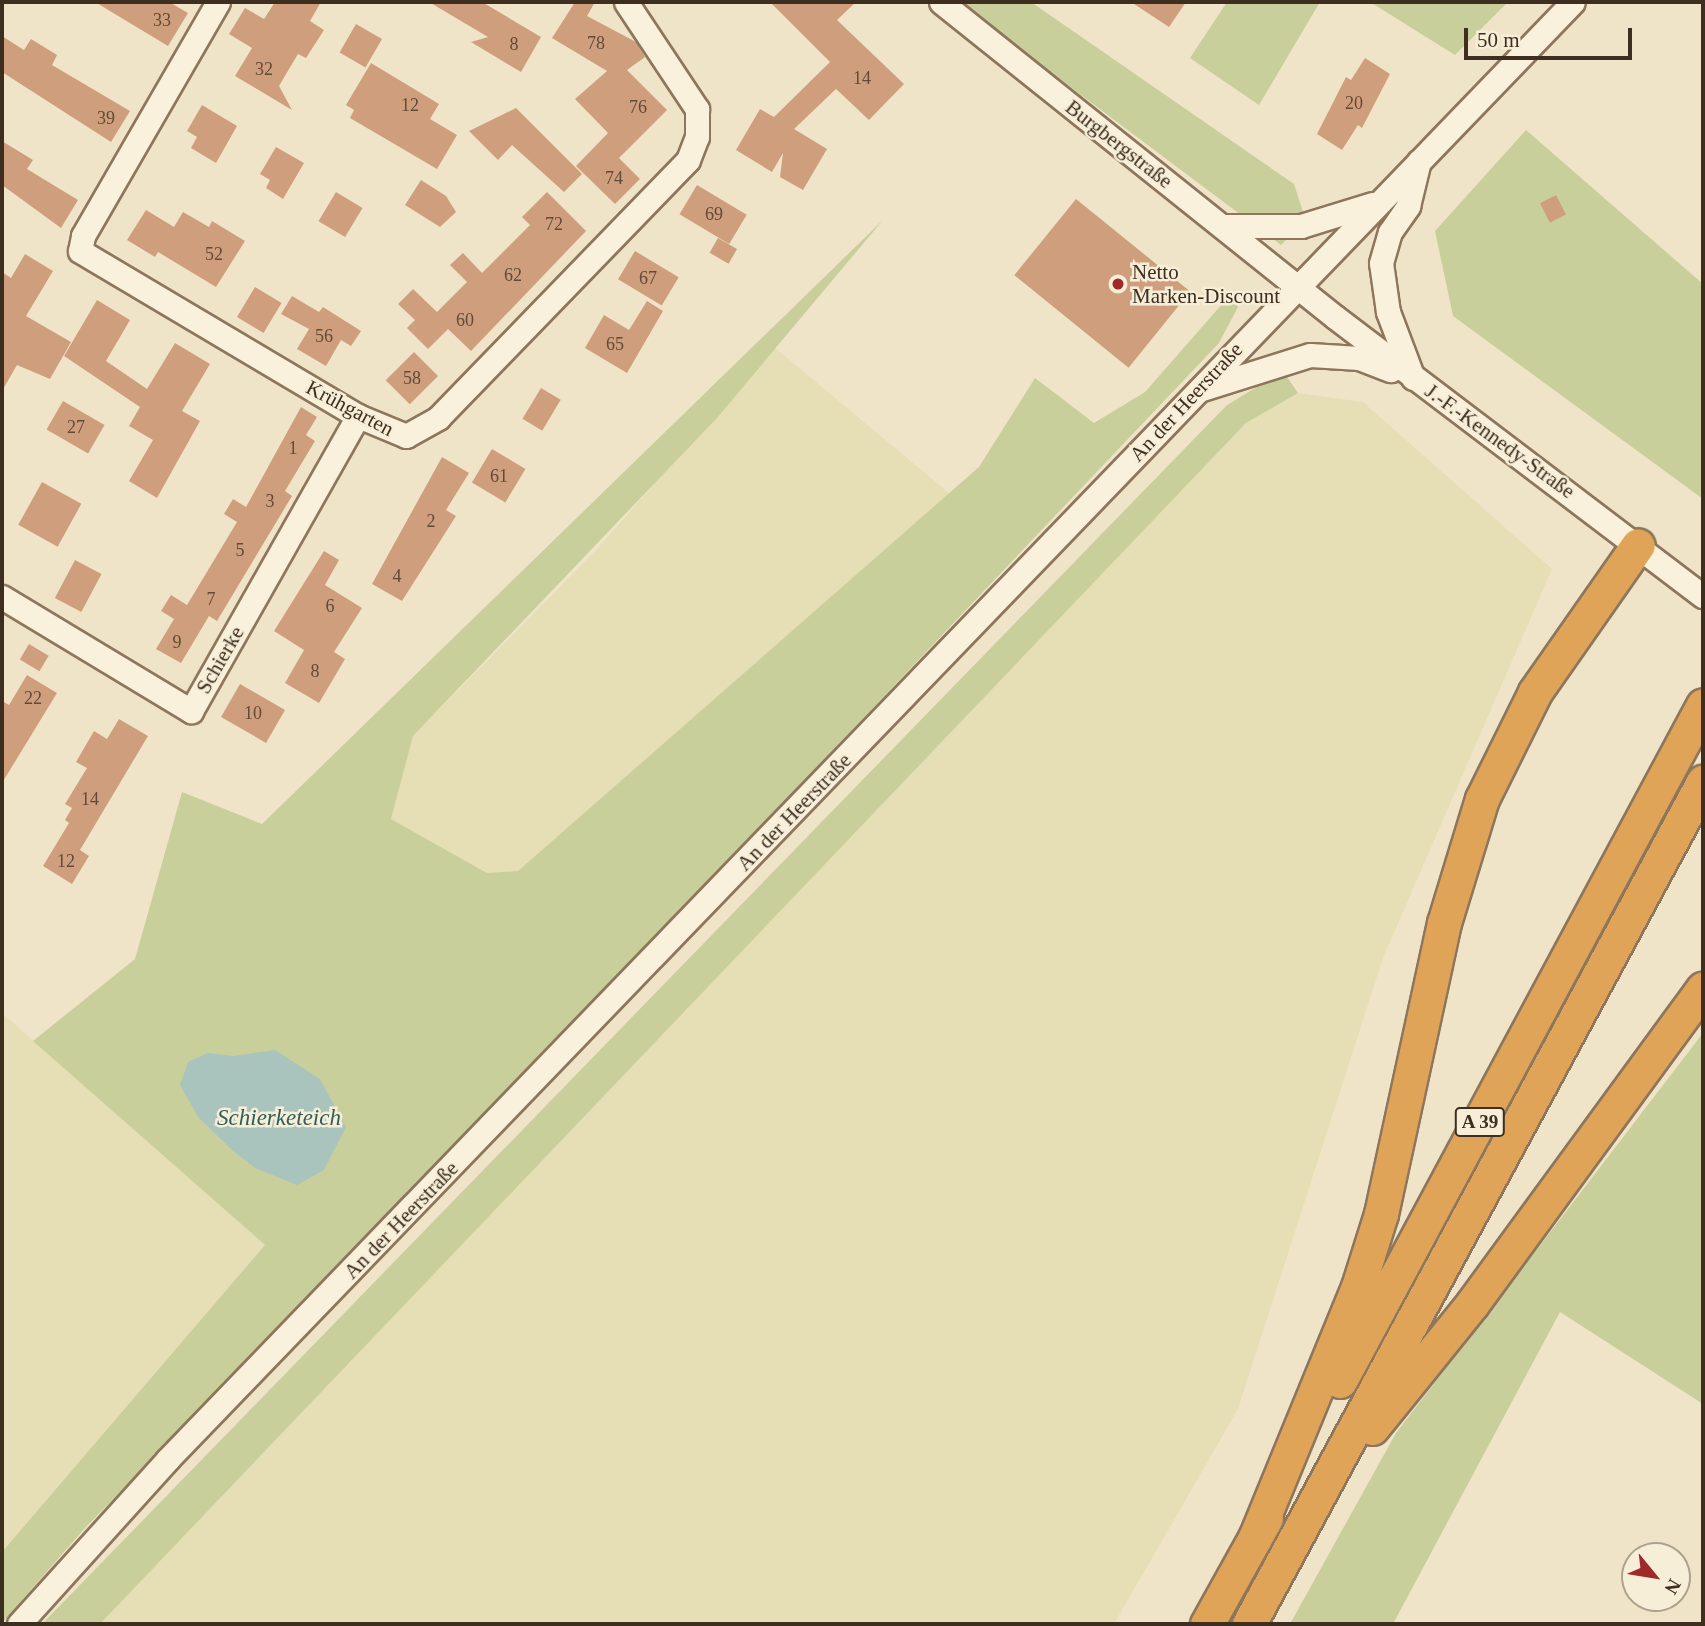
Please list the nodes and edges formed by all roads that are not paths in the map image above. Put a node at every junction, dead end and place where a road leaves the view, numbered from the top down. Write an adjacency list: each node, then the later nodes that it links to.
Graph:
1 (218, 2): 11 (street, Krühgarten)
2 (626, 2): 11 (street, Krühgarten)
3 (941, 2): 7 (street, Burgbergstraße)
4 (1573, 2): 5 (street, An der Heerstraße)
5 (1419, 160): 6 (street, An der Heerstraße); 9 (street)
6 (1375, 203): 7 (street); 8 (street, An der Heerstraße)
7 (1224, 226): 8 (street, Burgbergstraße)
8 (1297, 286): 9 (street, J.-F.-Kennedy-Straße); 10 (street, An der Heerstraße)
9 (1413, 378): 10 (street); 12 (street, J.-F.-Kennedy-Straße)
10 (1198, 390): 20 (street, An der Heerstraße)
11 (358, 416): 14 (street, Schierke)
12 (1638, 545): 13 (street, J.-F.-Kennedy-Straße); 19 (highway)
13 (1703, 596)
14 (2, 597)
15 (1703, 705): 19 (highway, A 39)
16 (1703, 782): 18 (highway, A 39)
17 (1703, 988): 18 (highway)
18 (1332, 1475): 22 (highway, A 39)
19 (1255, 1538): 21 (highway, A 39)
20 (19, 1624)
21 (1207, 1624)
22 (1249, 1624)

